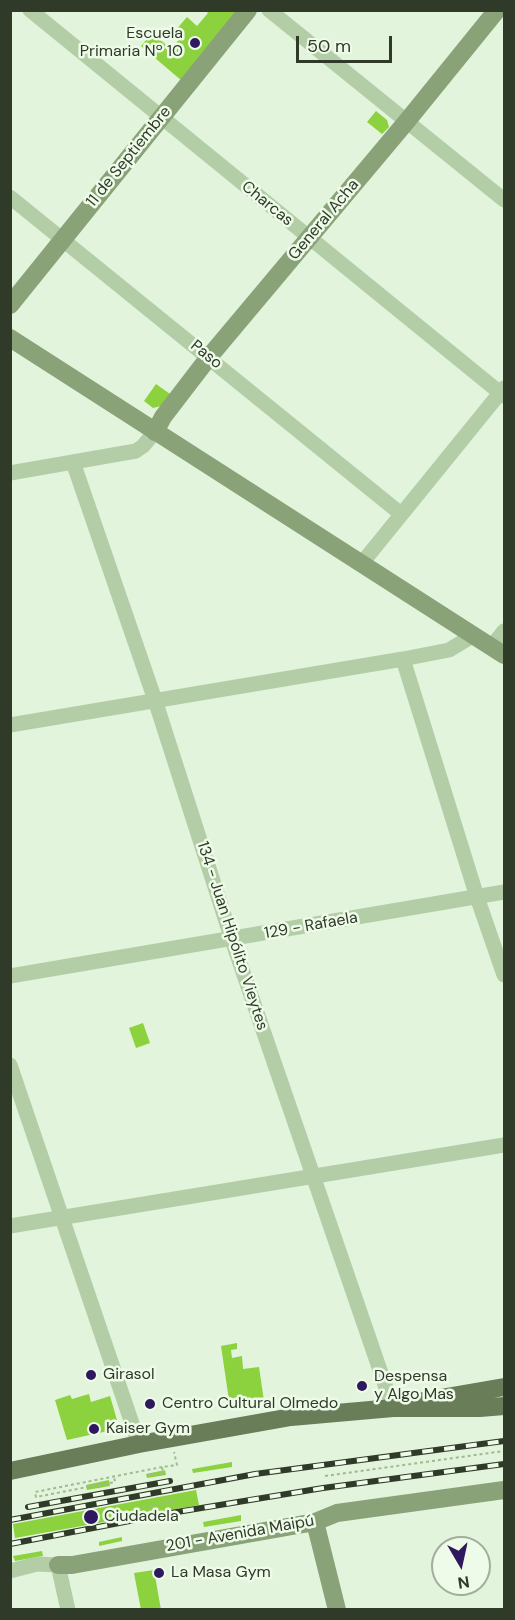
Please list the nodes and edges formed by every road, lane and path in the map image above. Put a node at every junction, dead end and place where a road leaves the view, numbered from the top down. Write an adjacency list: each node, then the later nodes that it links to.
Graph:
1 (30, 10): 5 (street, Charcas)
2 (248, 10): 5 (street, 11 de Septiembre)
3 (269, 10): 6 (street)
4 (497, 10): 6 (street, General Acha)
5 (161, 117): 9 (street, Charcas); 10 (street, 11 de Septiembre)
6 (407, 121): 8 (street); 9 (street, General Acha)
7 (10, 197): 10 (street, Paso)
8 (504, 200)
9 (309, 238): 13 (street, General Acha); 14 (street, Charcas)
10 (63, 240): 11 (street, 11 de Septiembre); 13 (street, Paso)
11 (10, 305)
12 (10, 338): 15 (street)
13 (209, 357): 15 (street, General Acha); 18 (street, Paso)
14 (503, 392): 18 (street)
15 (155, 432): 16 (street); 19 (street)
16 (73, 462): 17 (street); 24 (street, 134 - Juan Hipólito Vieytes)
17 (10, 473)
18 (401, 514): 19 (street)
19 (362, 563): 21 (street)
20 (504, 631): 22 (street)
21 (474, 635): 22 (street); 23 (street)
22 (498, 651)
23 (403, 659): 24 (street); 27 (street)
24 (155, 700): 25 (street); 28 (street, 134 - Juan Hipólito Vieytes)
25 (10, 725)
26 (504, 892): 27 (street, 129 - Rafaela)
27 (477, 897): 28 (street, 129 - Rafaela); 29 (street)
28 (232, 940): 30 (street, 129 - Rafaela); 33 (street, 134 - Juan Hipólito Vieytes)
29 (504, 975)
30 (10, 976)
31 (10, 1065): 34 (street)
32 (504, 1145): 33 (street)
33 (313, 1178): 34 (street); 38 (street, 134 - Juan Hipólito Vieytes)
34 (63, 1217): 35 (street); 40 (street)
35 (10, 1226)
36 (504, 1387): 38 (main road)
37 (504, 1406): 38 (main road)
38 (393, 1408): 39 (main road)
39 (171, 1438): 40 (main road); 42 (path)
40 (139, 1444): 43 (main road)
41 (504, 1451): 46 (path)
42 (162, 1467): 44 (path); 45 (path)
43 (10, 1471)
44 (148, 1475)
45 (114, 1476): 45 (path)
46 (326, 1476)
47 (504, 1490): 50 (street, 201 - Avenida Maipú)
48 (174, 1501): 49 (path)
49 (135, 1509)
50 (315, 1522): 51 (street, 201 - Avenida Maipú); 54 (street)
51 (58, 1565): 52 (street, 201 - Avenida Maipú); 53 (street)
52 (10, 1571)
53 (68, 1610)
54 (337, 1610)

